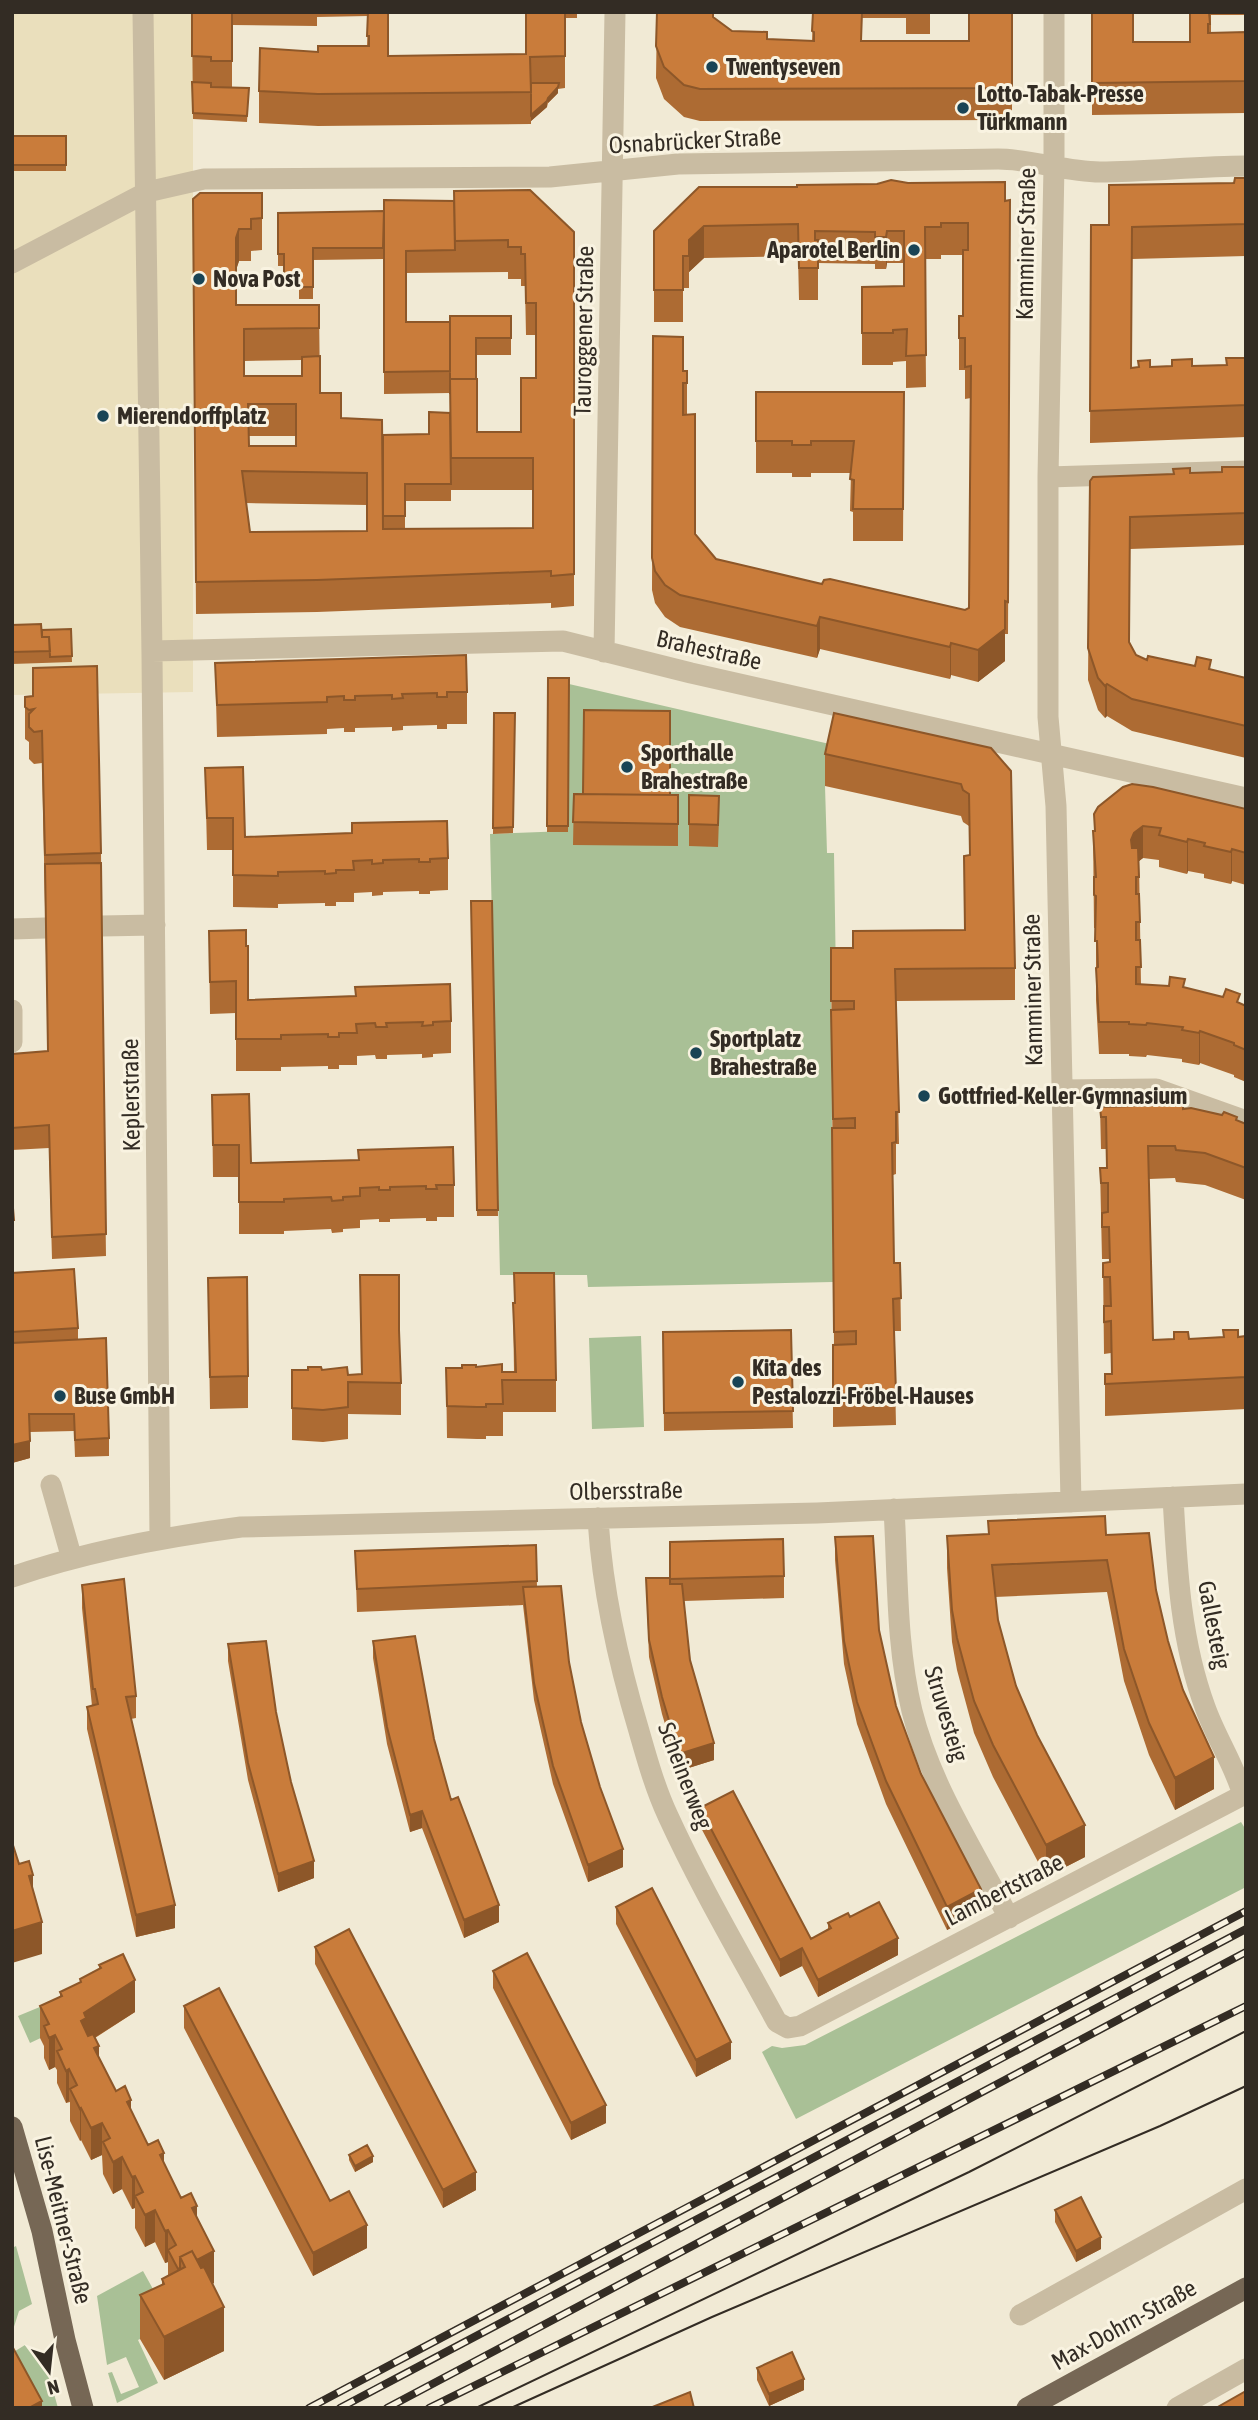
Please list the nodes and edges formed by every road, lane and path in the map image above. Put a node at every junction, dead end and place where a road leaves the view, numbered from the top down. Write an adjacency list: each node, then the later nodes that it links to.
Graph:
1 (143, 12): 7 (street)
2 (615, 12): 6 (street, Tauroggener Straße)
3 (1054, 12): 4 (street, Kamminer Straße)
4 (1054, 166): 5 (street, Osnabrücker Straße); 6 (street, Osnabrücker Straße); 10 (street, Kamminer Straße)
5 (1246, 166)
6 (613, 171): 7 (street, Osnabrücker Straße); 12 (street, Tauroggener Straße)
7 (147, 192): 8 (street); 11 (street)
8 (12, 263)
9 (1246, 471): 10 (street)
10 (1048, 477): 13 (street, Kamminer Straße)
11 (152, 651): 12 (street, Brahestraße); 15 (street, Keplerstraße)
12 (604, 652): 13 (street, Brahestraße)
13 (1051, 753): 14 (street, Brahestraße); 21 (street, Kamminer Straße)
14 (1246, 798)
15 (155, 925): 16 (street); 29 (street, Keplerstraße)
16 (101, 926)
17 (46, 928): 18 (street)
18 (12, 929)
19 (12, 1010): 20 (street)
20 (12, 1042)
21 (1061, 1090): 22 (street); 26 (street, Kamminer Straße)
22 (1246, 1121)
23 (51, 1485): 30 (street)
24 (1246, 1494): 25 (street, Olbersstraße)
25 (1173, 1497): 26 (street, Olbersstraße); 32 (street, Gallesteig)
26 (1071, 1502): 27 (street, Olbersstraße)
27 (894, 1510): 28 (street, Olbersstraße); 33 (street, Struvesteig)
28 (597, 1518): 29 (street, Olbersstraße); 34 (street, Scheinerweg)
29 (160, 1538): 30 (street, Olbersstraße)
30 (72, 1559): 31 (street, Olbersstraße)
31 (12, 1577)
32 (1243, 1796): 33 (street, Lambertstraße)
33 (1009, 1918): 34 (street, Lambertstraße)
34 (788, 2028)
35 (12, 2127): 40 (main road, Lise-Meitner-Straße)
36 (1246, 2189): 38 (street)
37 (1246, 2288): 41 (main road, Max-Dohrn-Straße)
38 (1020, 2315)
39 (1246, 2369): 42 (street)
40 (83, 2408)
41 (1027, 2408)
42 (1177, 2408)

